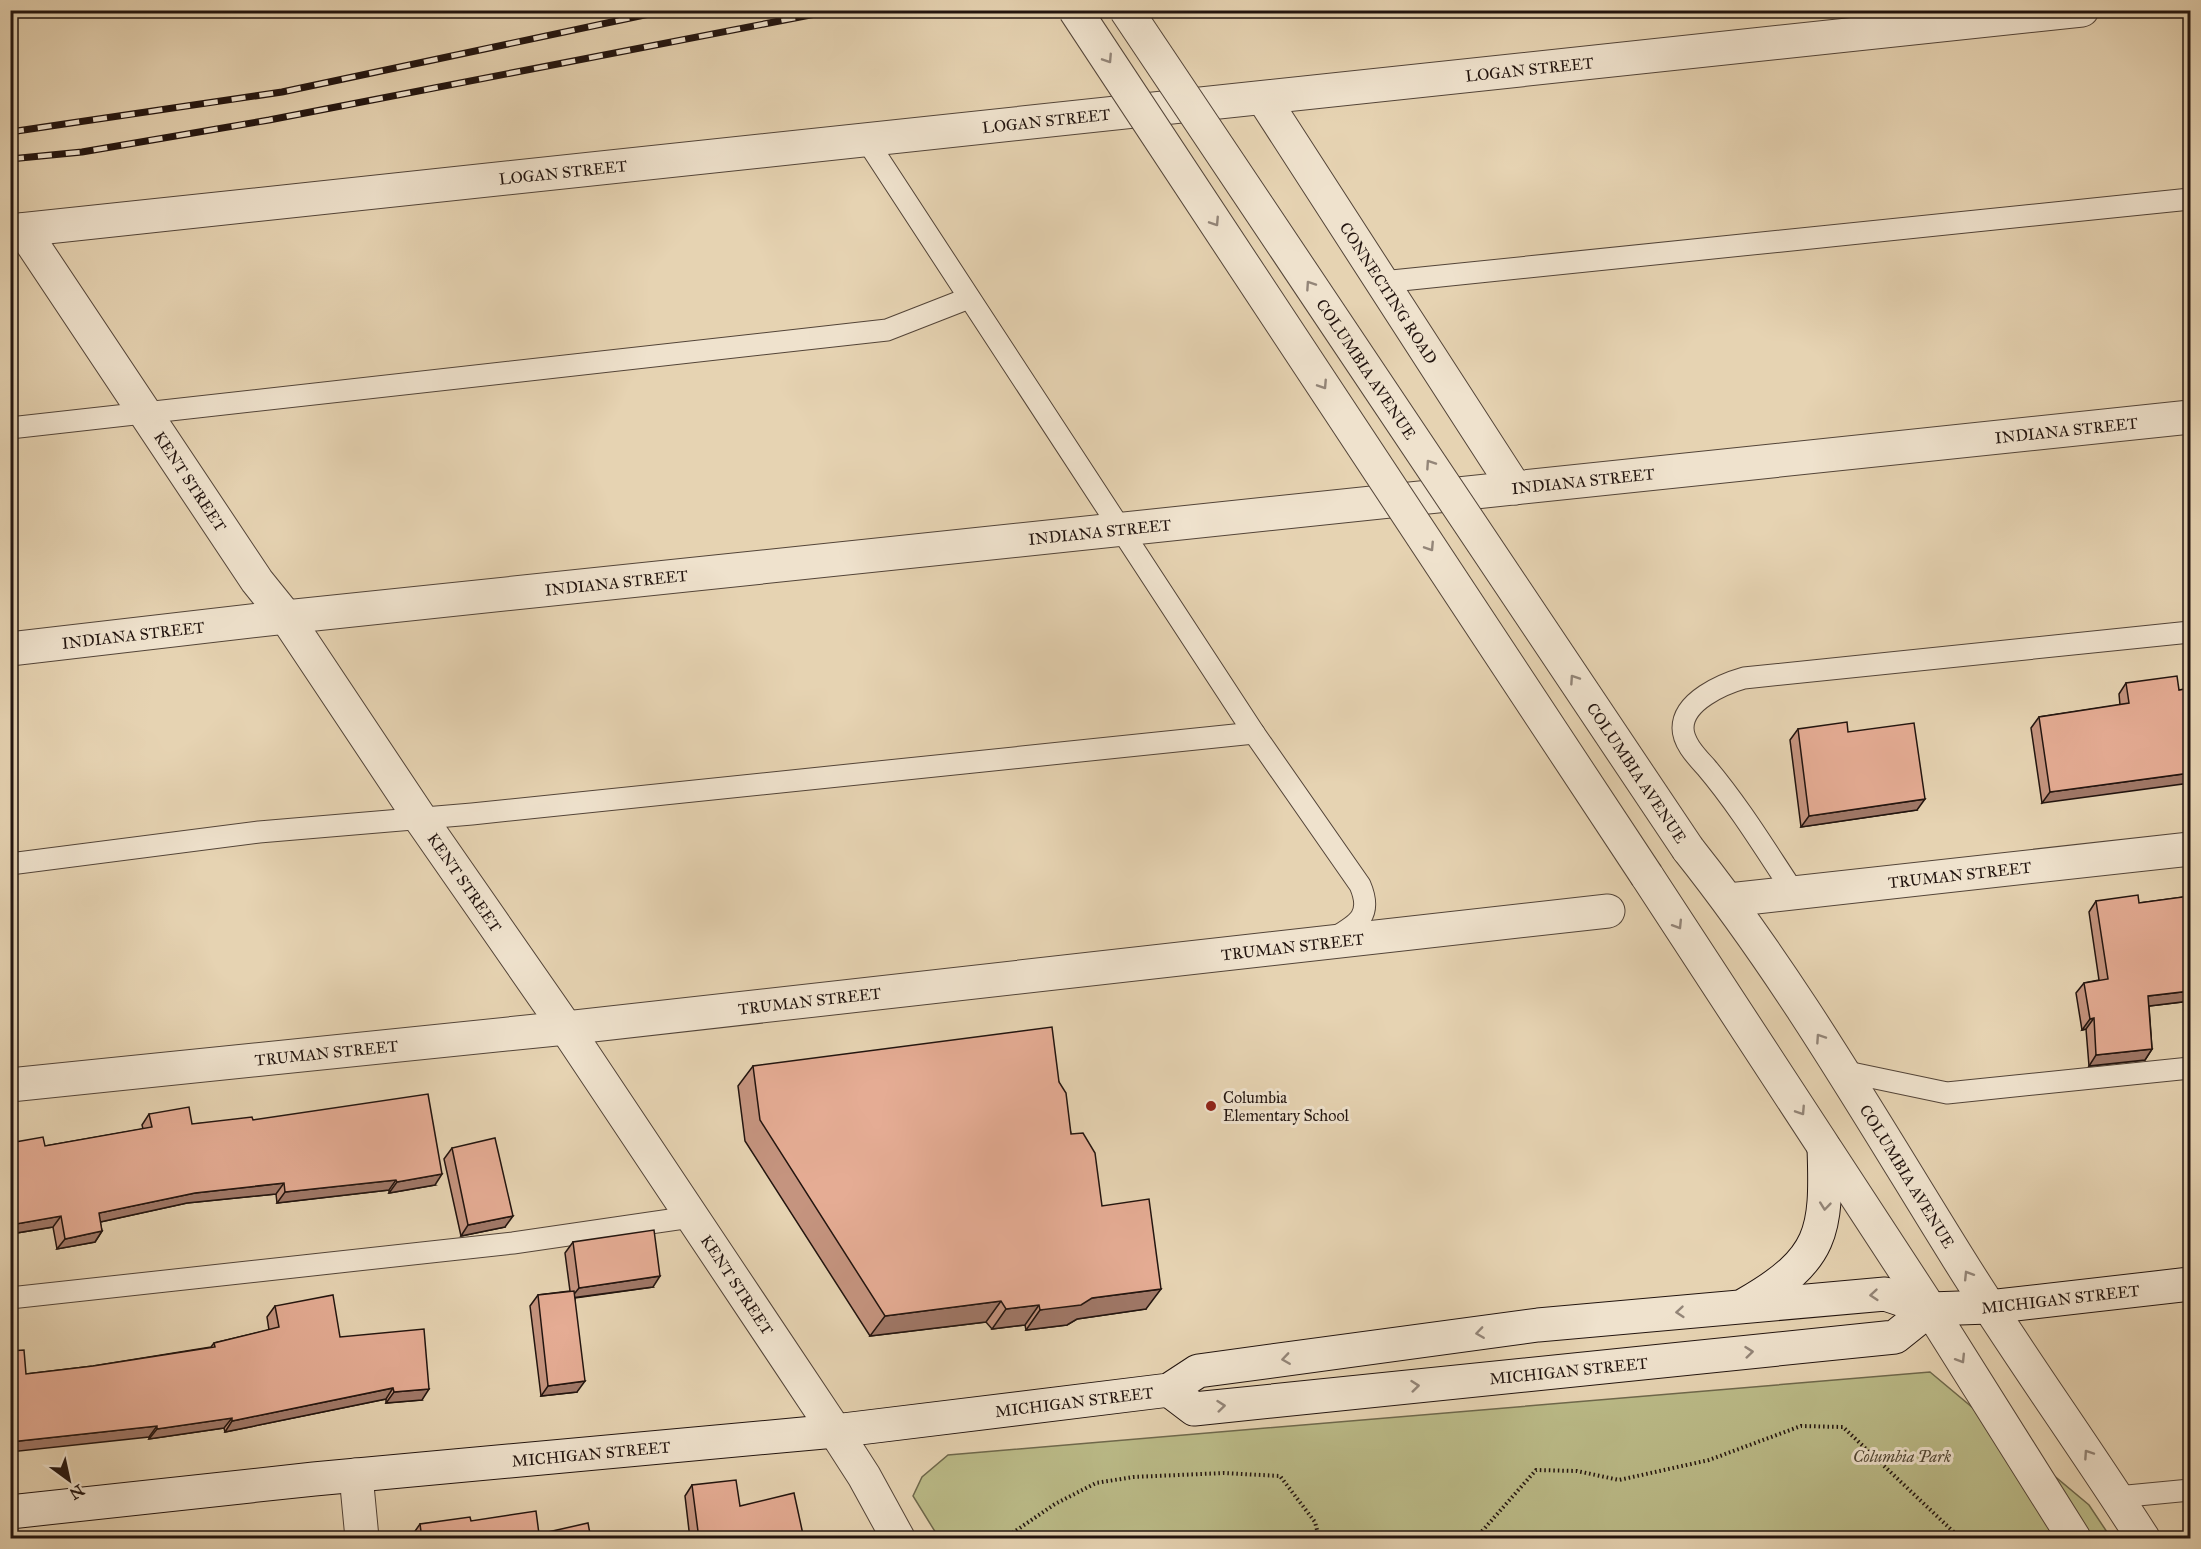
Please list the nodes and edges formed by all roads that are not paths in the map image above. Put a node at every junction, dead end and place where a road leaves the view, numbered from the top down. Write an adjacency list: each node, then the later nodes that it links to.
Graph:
1 (1075, 10): 30 (street, one-way to 30, bridge)
2 (1126, 10): 23 (street, COLUMBIA AVENUE, one-way to 2, bridge)
3 (2082, 10): 4 (street, LOGAN STREET)
4 (1263, 98): 5 (street, LOGAN STREET); 8 (street, CONNECTING ROAD)
5 (867, 141): 7 (street, LOGAN STREET); 9 (lane)
6 (2190, 199): 8 (lane)
7 (17, 231): 10 (street, KENT STREET)
8 (1382, 282): 13 (street, CONNECTING ROAD)
9 (969, 298): 10 (lane); 14 (lane)
10 (145, 414): 12 (lane); 15 (street, KENT STREET)
11 (2190, 417): 13 (street, INDIANA STREET)
12 (10, 428)
13 (1515, 488): 14 (street, INDIANA STREET)
14 (1121, 530): 15 (street, INDIANA STREET); 18 (lane)
15 (286, 617): 17 (street, INDIANA STREET); 19 (street, KENT STREET)
16 (2190, 632): 22 (lane)
17 (10, 649)
18 (1254, 733): 19 (lane); 25 (lane)
19 (420, 818): 21 (lane); 26 (street, KENT STREET)
20 (2190, 849): 22 (street, TRUMAN STREET)
21 (10, 864)
22 (1793, 891): 23 (street, TRUMAN STREET)
23 (1728, 900): 28 (street, COLUMBIA AVENUE, one-way to 23)
24 (1608, 910): 25 (street, TRUMAN STREET)
25 (1331, 940): 26 (street, TRUMAN STREET)
26 (566, 1028): 29 (street, TRUMAN STREET); 31 (street, KENT STREET)
27 (2190, 1068): 28 (lane)
28 (1842, 1071): 35 (street, COLUMBIA AVENUE, one-way to 28)
29 (10, 1085)
30 (1824, 1148): 34 (street, one-way to 34); 36 (street)
31 (691, 1217): 33 (lane); 38 (street, KENT STREET)
32 (2190, 1284): 35 (street, MICHIGAN STREET)
33 (10, 1298)
34 (1742, 1306): 36 (street, MICHIGAN STREET, one-way to 34); 37 (street, MICHIGAN STREET, one-way to 37)
35 (1989, 1308): 36 (street, MICHIGAN STREET); 41 (street, COLUMBIA AVENUE, one-way to 35)
36 (1930, 1310): 37 (street, MICHIGAN STREET, one-way to 36); 45 (street, one-way to 45)
37 (1169, 1390): 38 (street, MICHIGAN STREET)
38 (835, 1431): 39 (street, MICHIGAN STREET); 44 (street, KENT STREET)
39 (356, 1475): 42 (street, MICHIGAN STREET); 43 (street)
40 (2190, 1490): 41 (lane)
41 (2117, 1497): 46 (street, COLUMBIA AVENUE)
42 (10, 1512)
43 (362, 1539)
44 (898, 1539)
45 (2074, 1539)
46 (2143, 1539)

